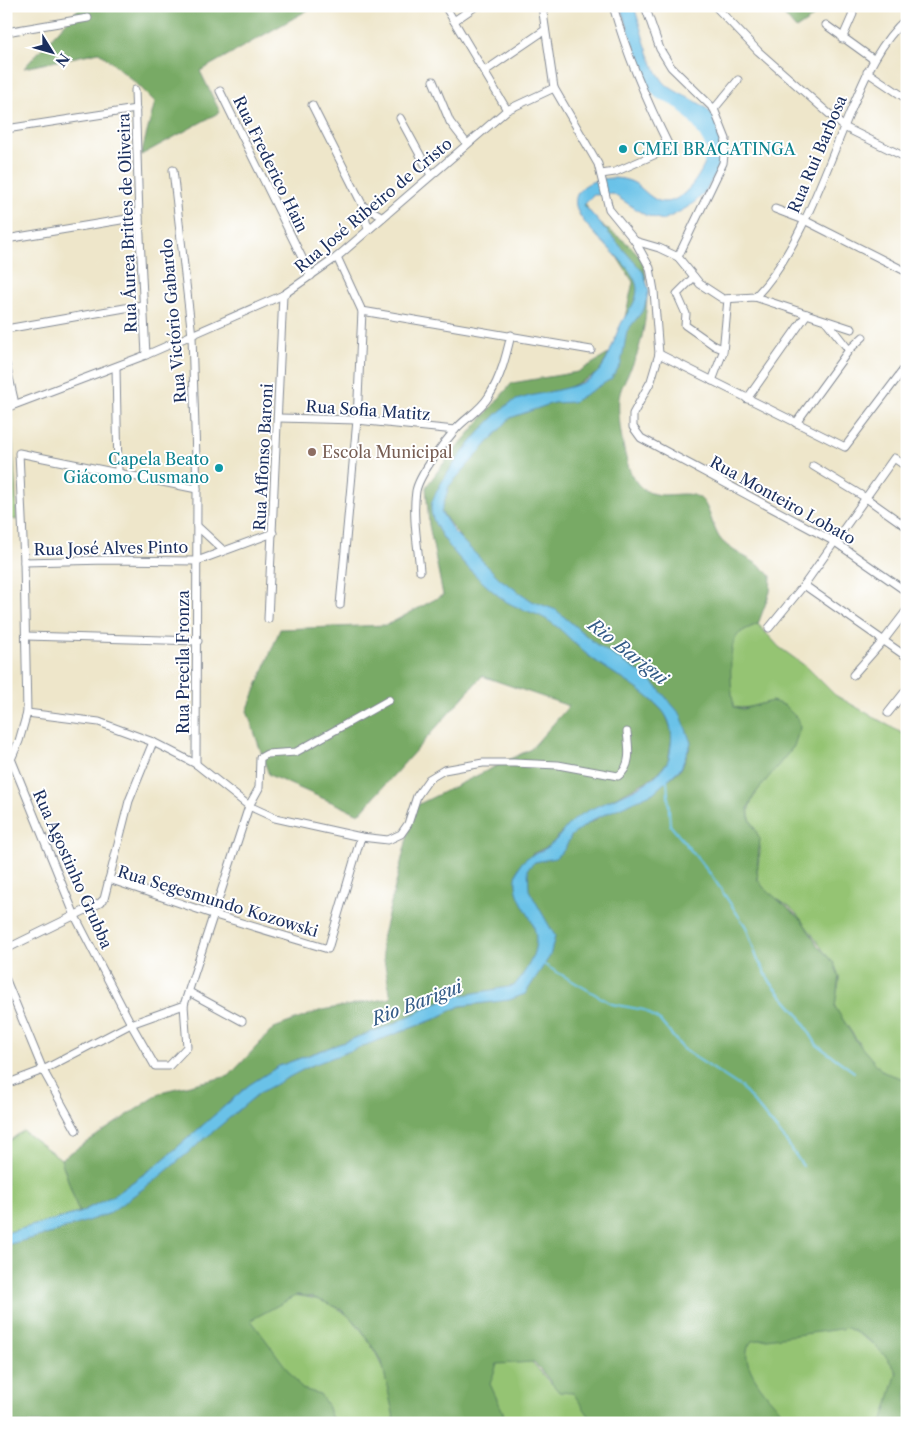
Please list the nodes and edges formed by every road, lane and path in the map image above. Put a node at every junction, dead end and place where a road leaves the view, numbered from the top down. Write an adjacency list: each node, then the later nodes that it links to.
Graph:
1 (445, 6): 10 (street)
2 (476, 6): 10 (street)
3 (542, 6): 12 (street)
4 (613, 6): 35 (street)
5 (645, 6): 25 (street)
6 (715, 6): 29 (street)
7 (848, 6): 14 (street)
8 (88, 18): 13 (street)
9 (905, 20): 15 (street, Rua Rui Barbosa)
10 (454, 21): 16 (street)
11 (826, 25): 14 (street)
12 (546, 30): 16 (street); 20 (street)
13 (6, 32)
14 (842, 38): 15 (street)
15 (873, 59): 17 (street, Rua Rui Barbosa)
16 (485, 71): 27 (street)
17 (867, 72): 23 (street); 29 (street, Rua Rui Barbosa)
18 (738, 80): 25 (street)
19 (433, 81): 31 (street)
20 (554, 88): 27 (street, Rua José Ribeiro de Cristo); 35 (street)
21 (135, 90): 26 (street, Rua Áurea Brittes de Oliveira)
22 (220, 91): 47 (street, Rua Frederico Hain)
23 (907, 100)
24 (312, 106): 36 (street)
25 (714, 108): 45 (street)
26 (136, 110): 30 (street); 38 (street, Rua Áurea Brittes de Oliveira)
27 (506, 110): 31 (street, Rua José Ribeiro de Cristo)
28 (400, 118): 34 (street)
29 (844, 126): 32 (street); 40 (street, Rua Rui Barbosa)
30 (6, 129)
31 (467, 144): 34 (street, Rua José Ribeiro de Cristo)
32 (907, 158)
33 (173, 170): 59 (street, Rua Victório Gabardo)
34 (431, 176): 39 (street, Rua José Ribeiro de Cristo)
35 (601, 176): 43 (street)
36 (363, 206): 39 (street); 41 (street)
37 (775, 209): 40 (street)
38 (139, 217): 42 (street); 52 (street, Rua Áurea Brittes de Oliveira)
39 (383, 217): 41 (street, Rua José Ribeiro de Cristo)
40 (804, 220): 46 (street); 50 (street, Rua Rui Barbosa)
41 (368, 230): 44 (street, Rua José Ribeiro de Cristo)
42 (6, 239)
43 (635, 241): 45 (street); 64 (street)
44 (337, 257): 47 (street, Rua José Ribeiro de Cristo); 53 (street)
45 (678, 257): 48 (street)
46 (907, 272)
47 (311, 276): 49 (street, Rua José Ribeiro de Cristo)
48 (694, 277): 51 (street); 61 (street)
49 (283, 295): 59 (street, Rua José Ribeiro de Cristo); 73 (street, Rua Affonso Baroni)
50 (755, 297): 51 (street); 54 (street)
51 (728, 299): 61 (street)
52 (142, 305): 56 (street); 65 (street, Rua Áurea Brittes de Oliveira)
53 (362, 311): 58 (street); 74 (street)
54 (807, 314): 55 (street); 70 (street)
55 (826, 321): 57 (street); 63 (street)
56 (6, 329)
57 (852, 329)
58 (512, 335): 62 (street); 76 (street)
59 (192, 336): 65 (street, Rua José Ribeiro de Cristo); 80 (street, Rua Victório Gabardo)
60 (863, 337): 63 (street)
61 (723, 349): 69 (street)
62 (591, 350)
63 (849, 350): 75 (street)
64 (659, 354): 69 (street); 85 (street, Rua Monteiro Lobato)
65 (146, 355): 68 (street, Rua José Ribeiro de Cristo)
66 (6, 364): 71 (street)
67 (907, 365): 75 (street)
68 (116, 367): 71 (street, Rua José Ribeiro de Cristo); 79 (street)
69 (712, 381): 70 (street)
70 (747, 399): 75 (street)
71 (15, 404): 72 (street, Rua José Ribeiro de Cristo)
72 (6, 408)
73 (279, 418): 74 (street, Rua Sofia Matitz); 84 (street, Rua Affonso Baroni)
74 (357, 420): 76 (street, Rua Sofia Matitz); 92 (street)
75 (796, 423)
76 (455, 430): 89 (street)
77 (813, 466): 81 (street)
78 (907, 467): 81 (street)
79 (118, 474): 80 (street); 88 (street)
80 (197, 489): 82 (street, Rua Victório Gabardo)
81 (866, 498): 83 (street); 85 (street)
82 (197, 526): 86 (street); 87 (street, Rua Victório Gabardo)
83 (907, 527)
84 (273, 533): 86 (street); 94 (street, Rua Affonso Baroni)
85 (835, 542): 90 (street); 91 (street, Rua Monteiro Lobato)
86 (224, 551): 87 (street)
87 (197, 561): 88 (street, Rua José Alves Pinto); 98 (street, Rua Precila Fronza)
88 (24, 562): 96 (street)
89 (420, 571)
90 (804, 585): 95 (street); 97 (street)
91 (907, 592)
92 (340, 604)
93 (907, 610): 97 (street)
94 (268, 619)
95 (769, 628)
96 (26, 636): 98 (street); 103 (street)
97 (884, 640): 99 (street); 100 (street)
98 (198, 641): 108 (street, Rua Precila Fronza)
99 (907, 657)
100 (853, 675)
101 (907, 689): 104 (street)
102 (389, 700): 110 (street)
103 (27, 713): 106 (street); 107 (street)
104 (888, 713)
105 (627, 732): 111 (street)
106 (153, 742): 108 (street); 112 (street)
107 (12, 761): 109 (street); 114 (street, Rua Agostinho Grubba)
108 (196, 764): 110 (street)
109 (6, 771)
110 (249, 806): 111 (street); 113 (street)
111 (361, 837): 113 (street, Rua Segesmundo Kozowski)
112 (109, 879): 113 (street, Rua Segesmundo Kozowski); 114 (street, Rua Segesmundo Kozowski)
113 (215, 915): 117 (street)
114 (75, 916): 115 (street, Rua Segesmundo Kozowski); 120 (street, Rua Agostinho Grubba)
115 (6, 949)
116 (6, 980): 121 (street)
117 (189, 992): 118 (street); 119 (street)
118 (184, 1005): 120 (street); 120 (street, Rua Agostinho Grubba)
119 (242, 1020)
120 (131, 1024): 121 (street)
121 (43, 1070): 122 (street); 123 (street)
122 (6, 1084)
123 (76, 1130)

